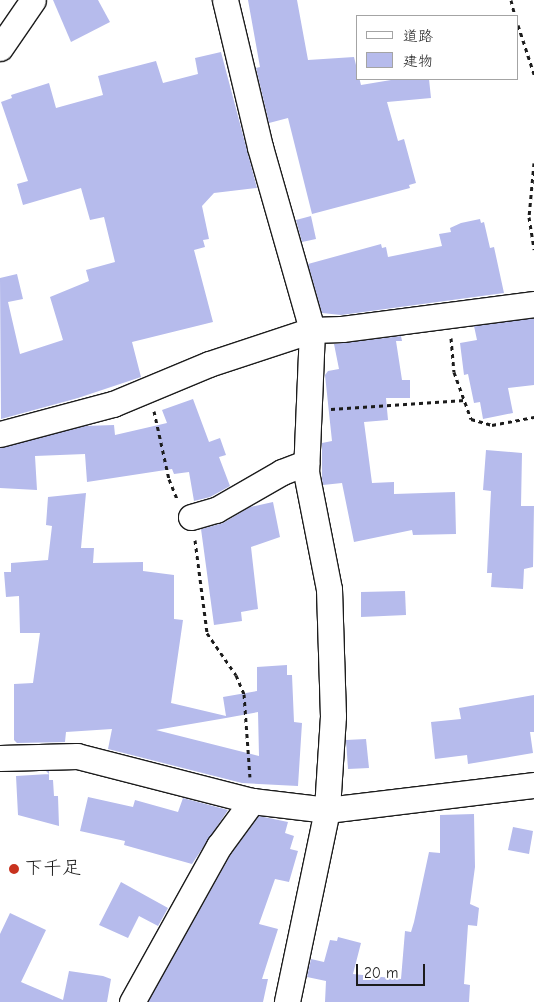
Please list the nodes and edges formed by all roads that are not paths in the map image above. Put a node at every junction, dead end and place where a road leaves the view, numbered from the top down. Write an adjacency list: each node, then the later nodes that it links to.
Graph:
1 (33, 0): 3 (street)
2 (225, 0): 5 (street)
3 (0, 48)
4 (534, 304): 5 (street)
5 (312, 330): 6 (street); 7 (street)
6 (0, 434)
7 (306, 463): 8 (street); 12 (street)
8 (191, 517)
9 (0, 758): 11 (street)
10 (534, 785): 12 (street)
11 (252, 801): 12 (street); 13 (street)
12 (327, 810): 14 (street)
13 (132, 1002)
14 (287, 1002)

